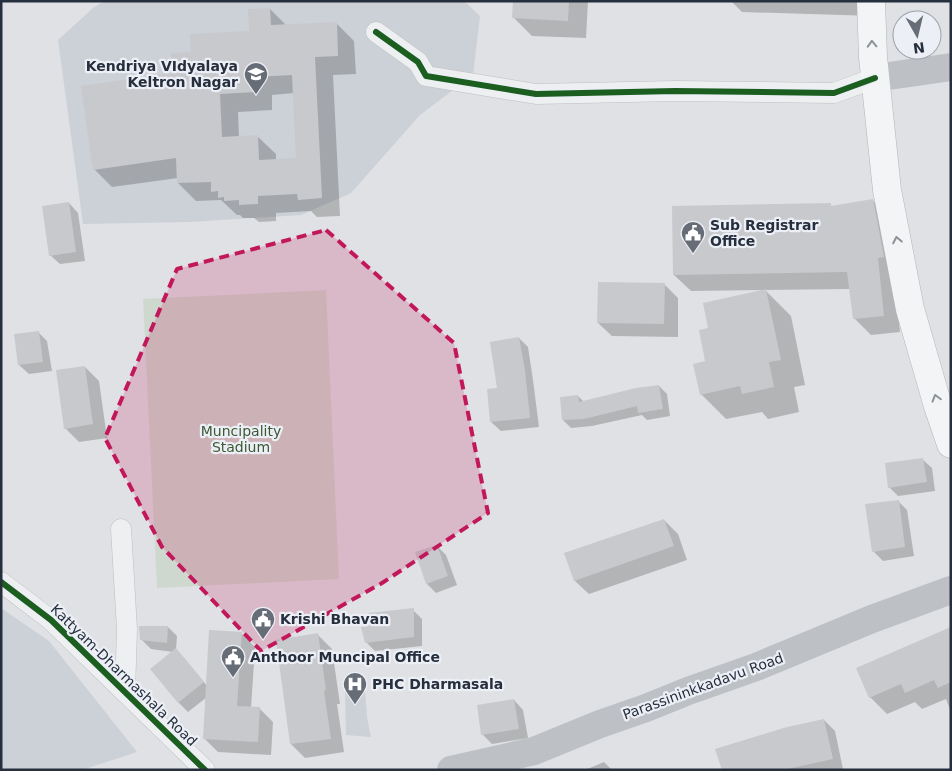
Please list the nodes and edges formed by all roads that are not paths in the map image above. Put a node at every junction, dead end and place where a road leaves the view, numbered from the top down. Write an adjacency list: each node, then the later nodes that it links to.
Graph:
1 (871, 1): 4 (highway, one-way to 1)
2 (376, 32): 4 (street)
3 (951, 67): 4 (main road)
4 (875, 78): 5 (highway, one-way to 4)
5 (951, 444)
6 (121, 529): 9 (street)
7 (1, 582): 9 (street, Kattyam-Dharmashala Road)
8 (951, 590): 11 (main road, Parassininkkadavu Road)
9 (125, 692): 10 (street, Kattyam-Dharmashala Road)
10 (205, 770)
11 (451, 770)

